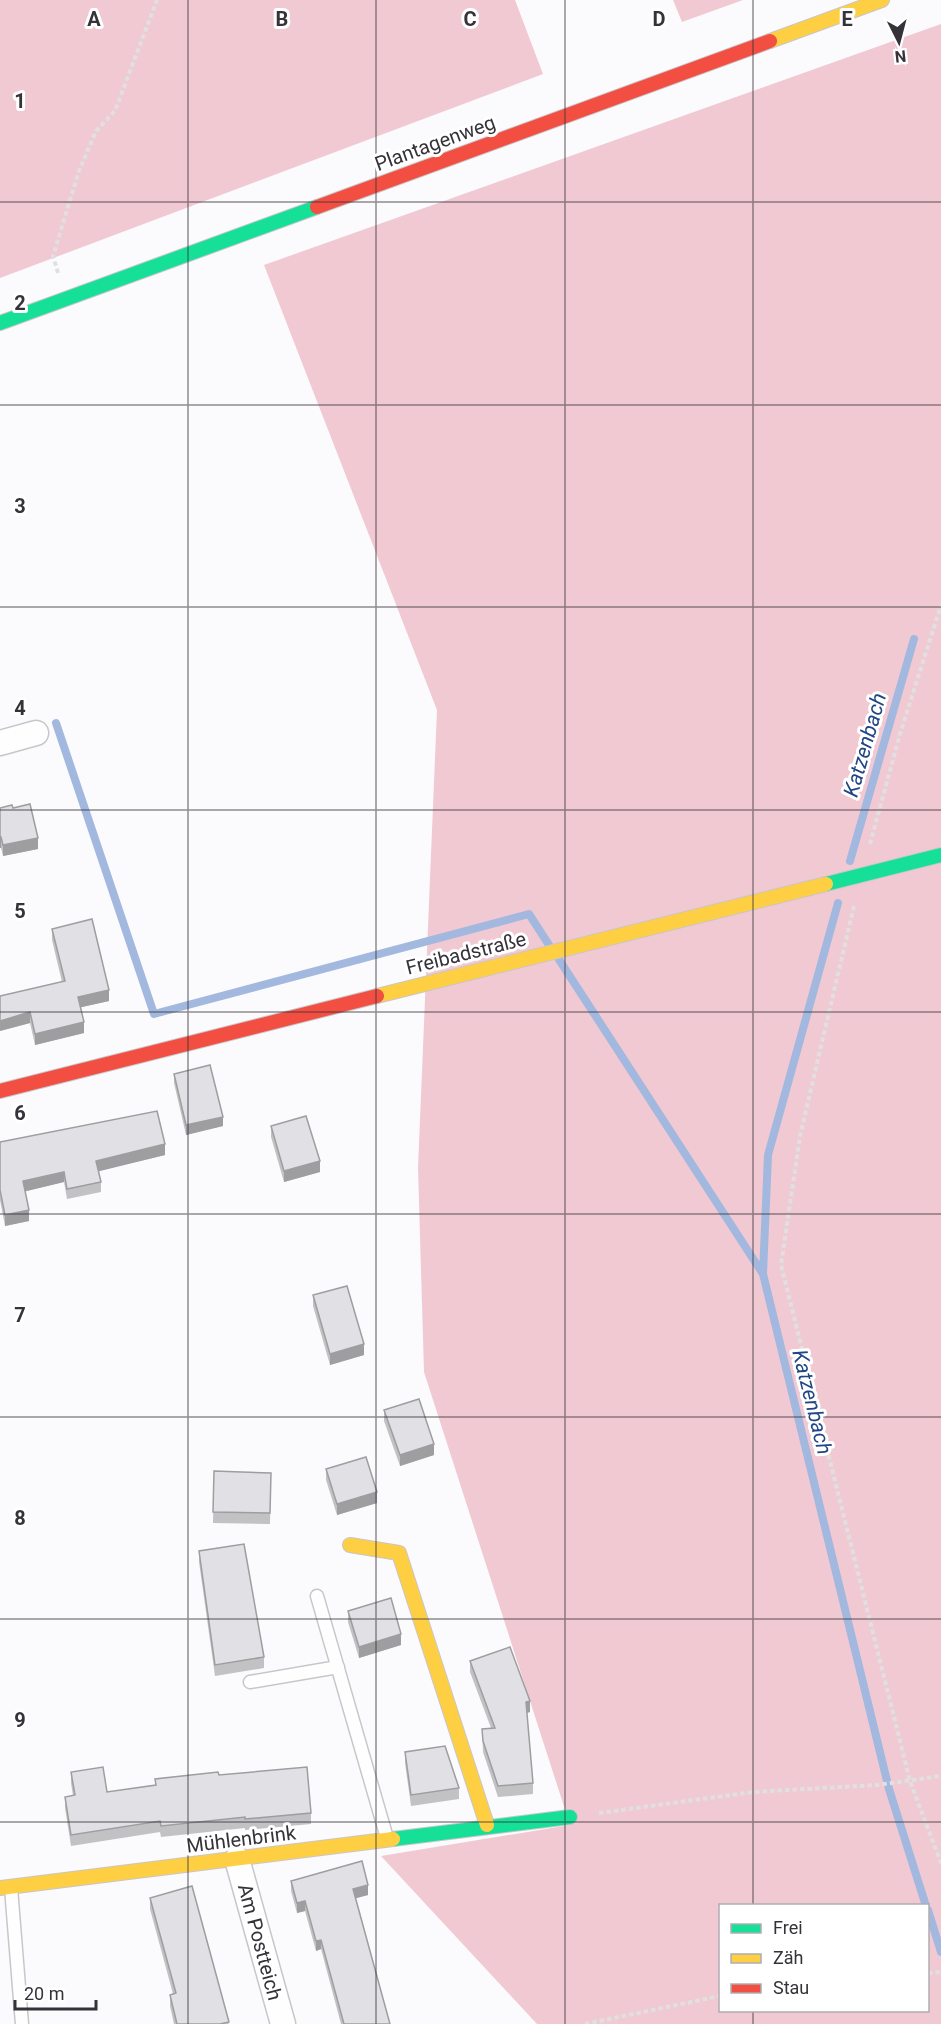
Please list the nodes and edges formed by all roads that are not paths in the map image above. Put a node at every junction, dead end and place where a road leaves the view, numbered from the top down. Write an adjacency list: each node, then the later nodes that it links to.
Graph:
1 (882, 0): 2 (street, Plantagenweg)
2 (0, 323)
3 (36, 733): 4 (street)
4 (0, 743)
5 (941, 855): 6 (street, Freibadstraße)
6 (0, 1091)
7 (350, 1545): 12 (street)
8 (317, 1596): 9 (lane)
9 (338, 1667): 10 (lane); 13 (lane)
10 (250, 1682)
11 (570, 1817): 12 (street, Mühlenbrink)
12 (486, 1825): 13 (street, Mühlenbrink)
13 (387, 1839): 14 (street, Mühlenbrink)
14 (237, 1859): 15 (street, Mühlenbrink); 17 (street, Am Postteich)
15 (5, 1887): 16 (lane)
16 (22, 2024)
17 (283, 2024)

